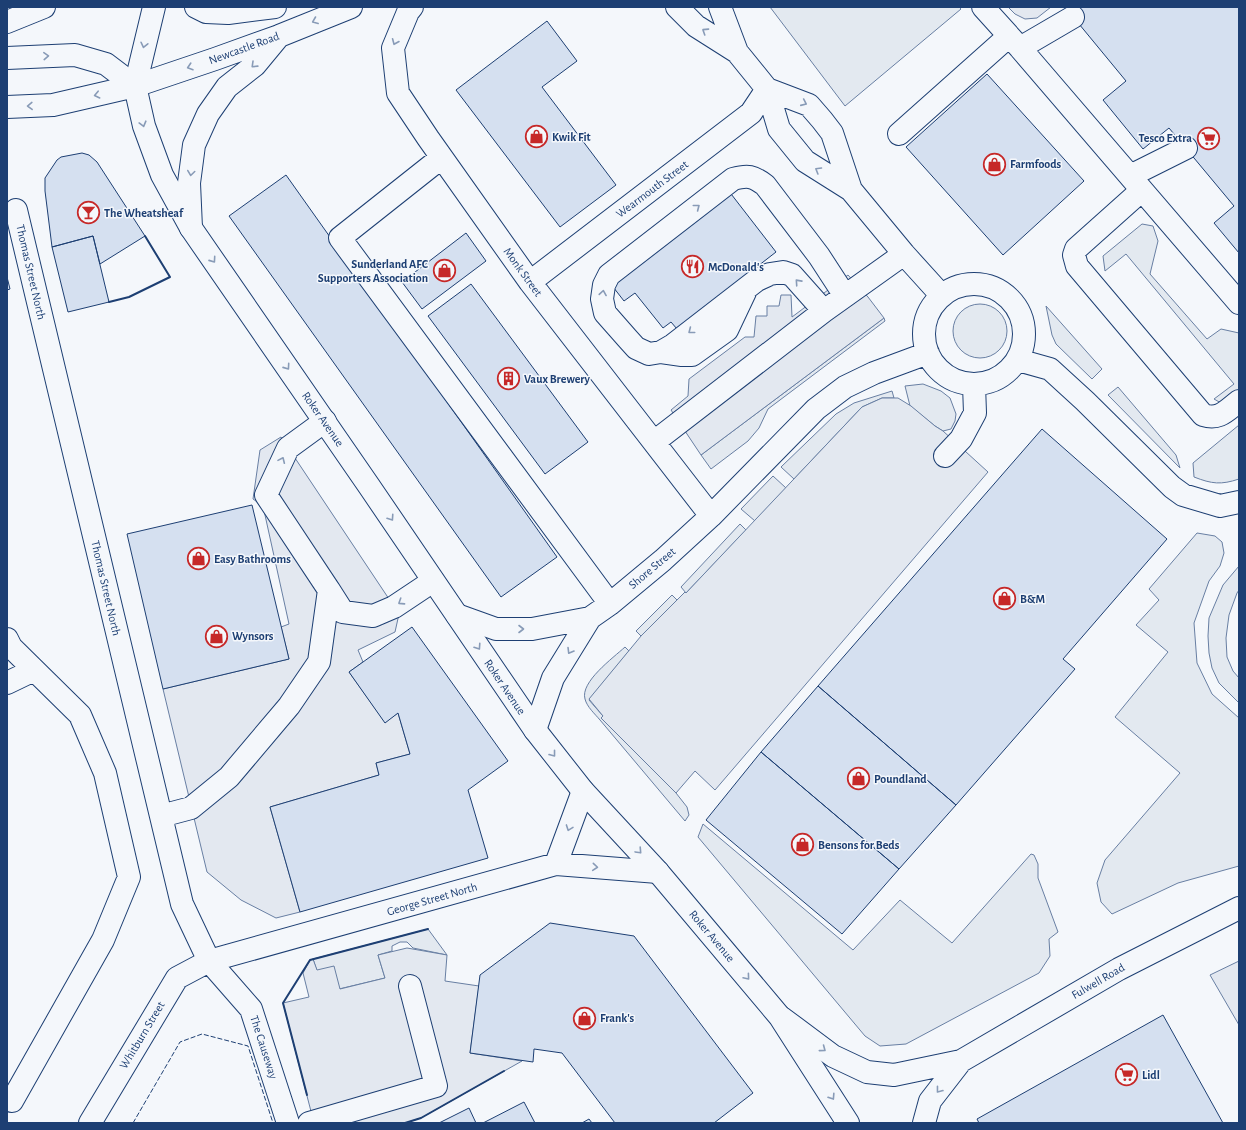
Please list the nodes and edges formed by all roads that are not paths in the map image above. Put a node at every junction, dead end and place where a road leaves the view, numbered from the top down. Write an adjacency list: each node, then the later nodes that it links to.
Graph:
1 (44, 7): 10 (main road)
2 (154, 7): 16 (main road, one-way to 16)
3 (196, 7): 4 (main road)
4 (275, 7)
5 (351, 7): 12 (main road, Newcastle Road, one-way to 12)
6 (412, 7): 21 (main road, Monk Street, one-way to 21)
7 (677, 7): 14 (main road, one-way to 7)
8 (720, 7): 14 (main road)
9 (983, 7): 13 (main road)
10 (12, 15)
11 (1074, 17): 13 (main road)
12 (279, 36): 16 (main road, Newcastle Road, one-way to 16); 25 (main road, one-way to 25)
13 (1015, 42): 19 (main road); 22 (main road)
14 (737, 52): 17 (main road)
15 (7, 58): 16 (main road, one-way to 16)
16 (135, 86): 18 (main road, Newcastle Road, one-way to 18); 25 (main road, Roker Avenue, one-way to 25)
17 (767, 89): 23 (main road, one-way to 17); 23 (main road, one-way to 23); 27 (main road, Wearmouth Street)
18 (7, 107)
19 (899, 134)
20 (1186, 148): 22 (main road)
21 (441, 158): 27 (main road, Monk Street); 43 (main road)
22 (1136, 183): 30 (main road); 35 (main road)
23 (851, 190): 26 (main road)
24 (16, 210): 51 (main road, Thomas Street North)
25 (191, 228): 36 (main road, Roker Avenue, one-way to 36)
26 (904, 254): 28 (main road); 29 (main road)
27 (530, 282): 37 (main road, Monk Street)
28 (845, 296): 31 (main road); 31 (main road, one-way to 28)
29 (942, 296): 32 (main road); 33 (main road)
30 (1237, 298)
31 (824, 311): 37 (main road)
32 (928, 353): 34 (main road); 40 (main road, Shore Street)
33 (1018, 360): 34 (main road); 39 (main road)
34 (974, 385): 38 (main road)
35 (1239, 401)
36 (325, 421): 41 (main road, Roker Avenue, one-way to 41); 42 (main road, one-way to 36)
37 (654, 442): 40 (main road, Monk Street)
38 (946, 456)
39 (1239, 502)
40 (711, 516): 43 (main road, Shore Street)
41 (433, 580): 42 (main road, one-way to 42); 44 (main road, Roker Avenue)
42 (329, 590): 51 (main road)
43 (610, 604): 45 (main road, Shore Street)
44 (457, 615): 45 (main road, one-way to 45); 49 (main road, Roker Avenue, one-way to 49)
45 (590, 618): 49 (main road, one-way to 49)
46 (7, 639): 47 (main road)
47 (34, 670): 48 (main road); 59 (main road)
48 (7, 684)
49 (535, 730): 50 (main road, Roker Avenue, one-way to 50)
50 (583, 791): 52 (main road, one-way to 52); 53 (main road, Roker Avenue, one-way to 53)
51 (160, 816): 55 (main road, Thomas Street North)
52 (556, 864): 53 (main road, George Street North, one-way to 53); 55 (main road, George Street North)
53 (658, 872): 57 (main road, Roker Avenue, one-way to 57)
54 (1239, 908): 58 (main road, Fulwell Road)
55 (208, 961): 60 (main road, Whitburn Street); 61 (main road, The Causeway)
56 (410, 986): 62 (main road)
57 (780, 1017): 58 (main road, Fulwell Road, one-way to 58); 63 (main road, Roker Avenue, one-way to 63)
58 (961, 1061): 64 (main road, Fulwell Road, one-way to 64)
59 (12, 1101)
60 (90, 1123)
61 (288, 1123)
62 (309, 1123)
63 (848, 1123)
64 (924, 1123)

